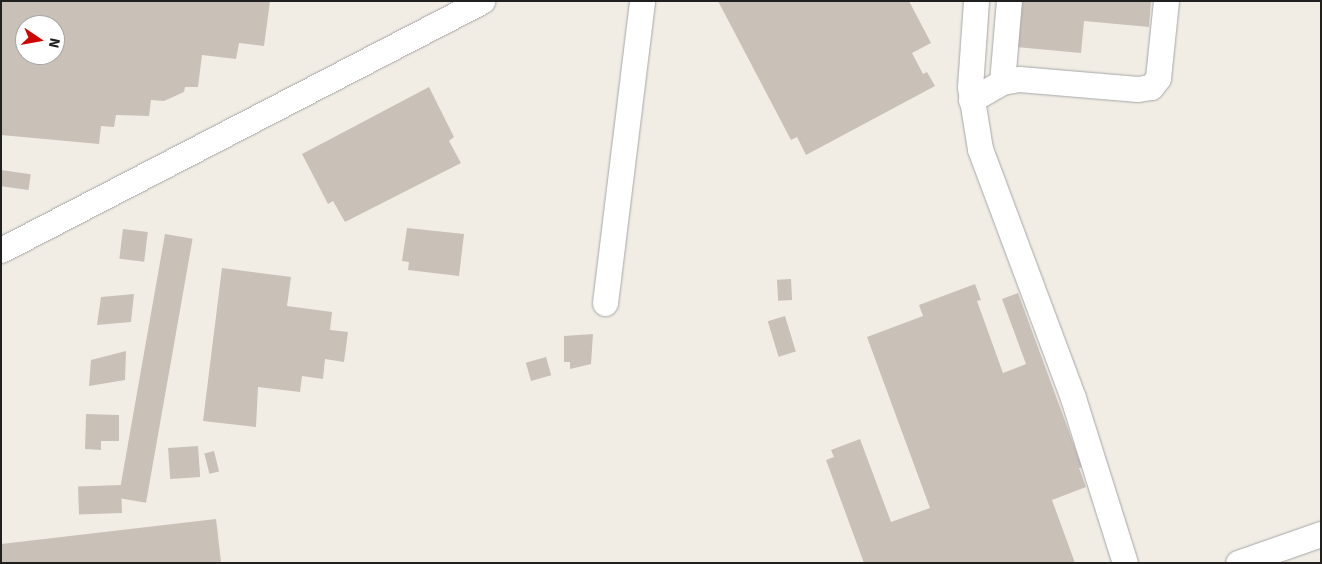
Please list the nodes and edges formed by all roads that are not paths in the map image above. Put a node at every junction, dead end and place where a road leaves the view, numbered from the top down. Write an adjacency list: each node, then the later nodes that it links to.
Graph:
1 (482, 1): 8 (street)
2 (642, 1): 9 (street)
3 (976, 1): 7 (street)
4 (1009, 1): 6 (street)
5 (1166, 1): 6 (street)
6 (1002, 82): 7 (street)
7 (971, 100): 11 (street)
8 (1, 250)
9 (605, 303)
10 (1321, 534): 12 (street)
11 (1125, 563)
12 (1238, 563)

